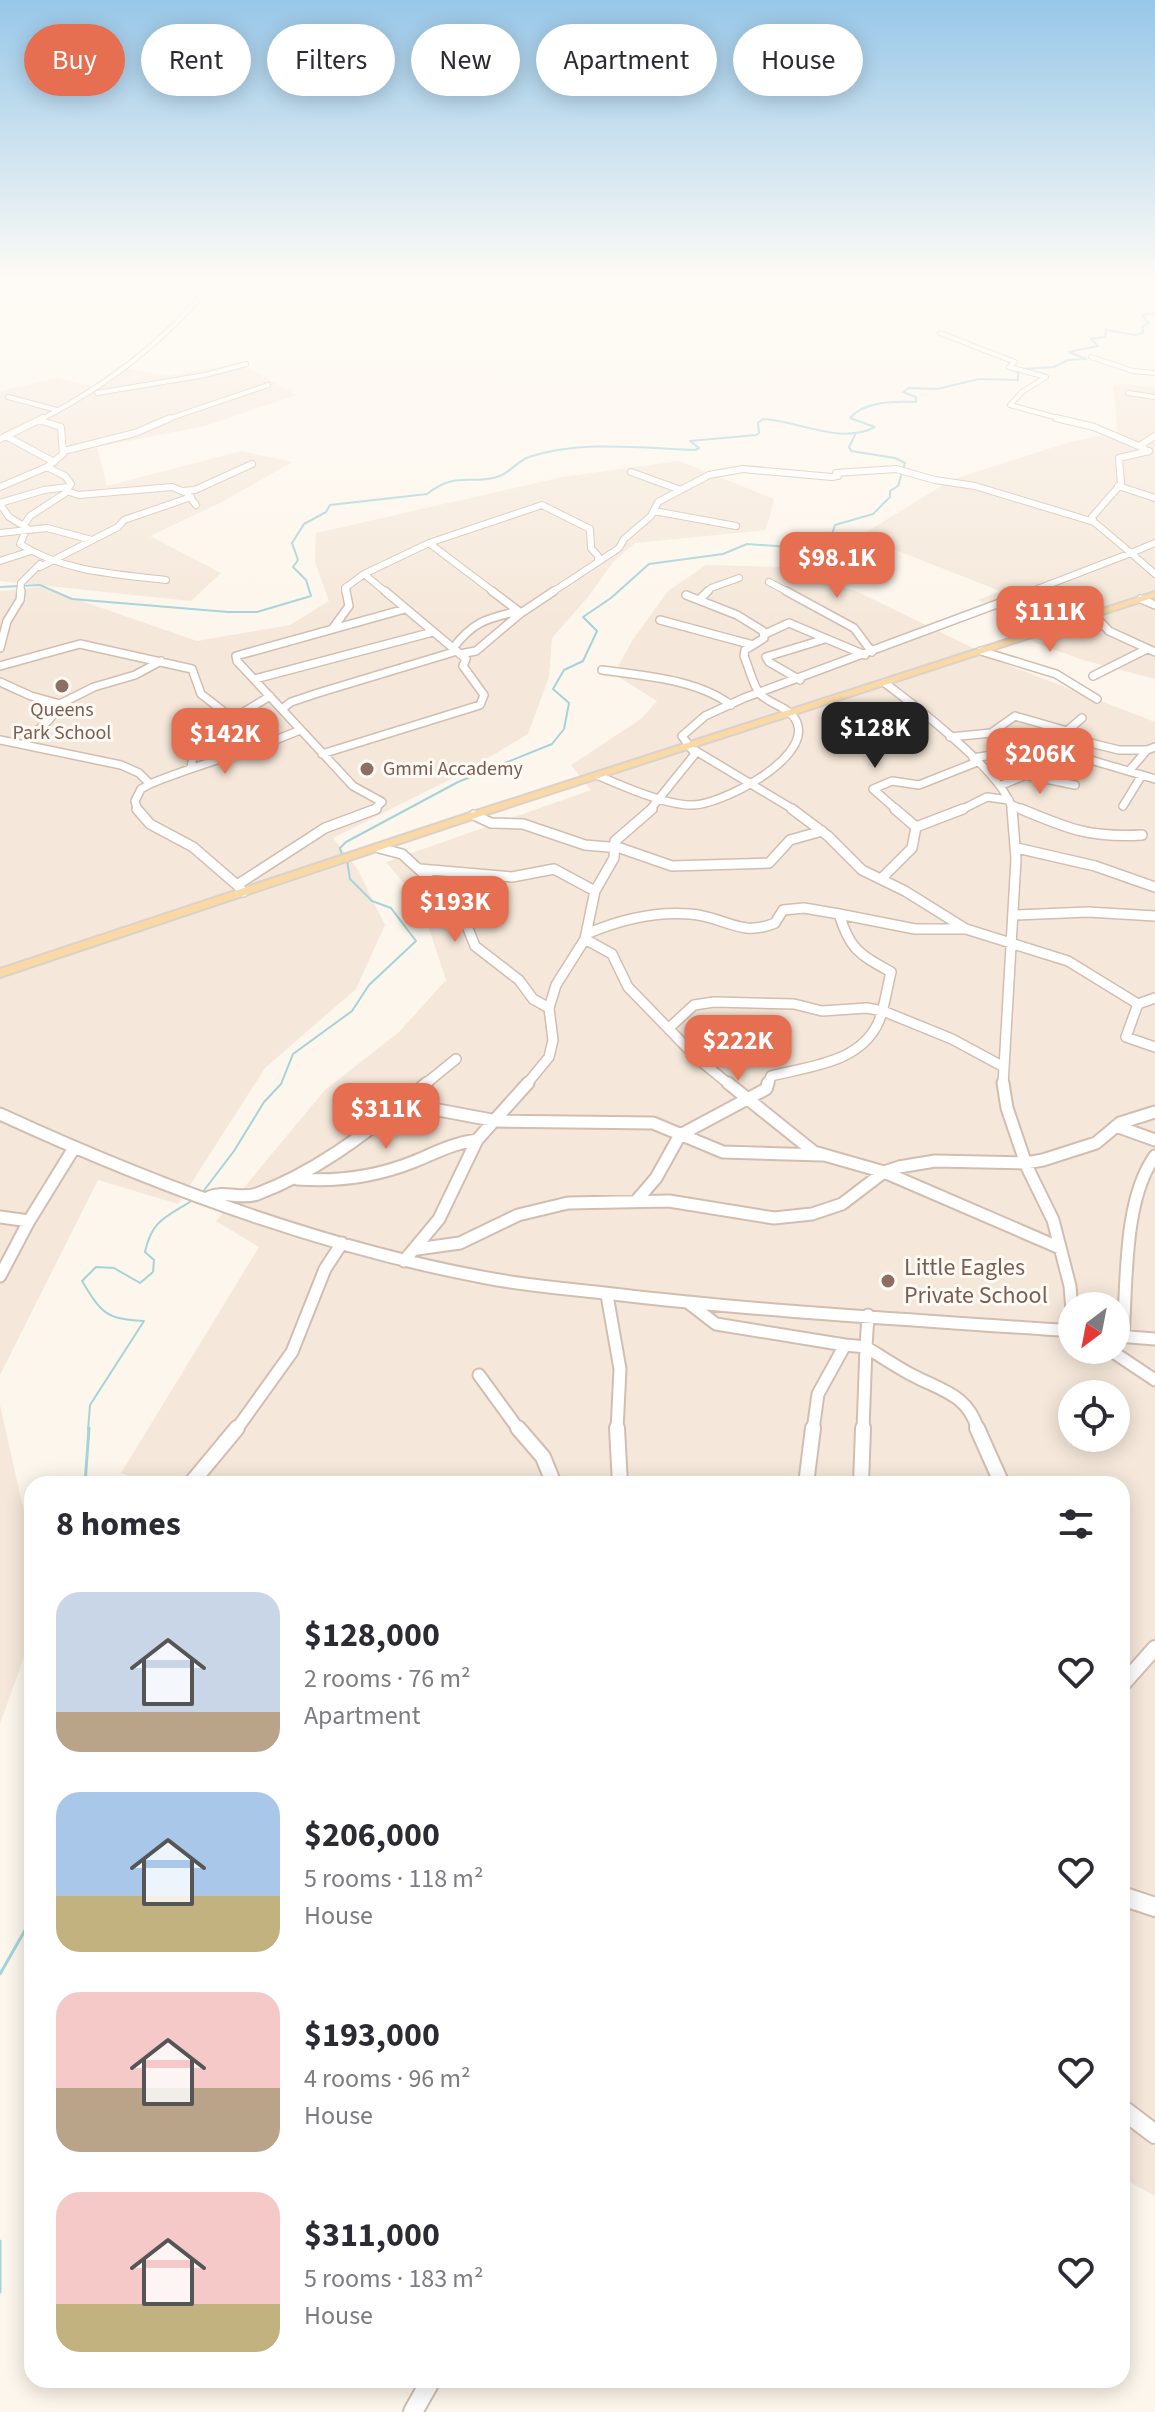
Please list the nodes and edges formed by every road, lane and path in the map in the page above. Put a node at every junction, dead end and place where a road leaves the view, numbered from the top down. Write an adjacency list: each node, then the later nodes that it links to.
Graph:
1 (88, 395): 5 (street)
2 (239, 395): 10 (street)
3 (1020, 395): 9 (street)
4 (8, 397): 5 (street)
5 (57, 410): 6 (street)
6 (39, 420): 8 (street); 10 (street)
7 (1155, 436): 9 (street)
8 (2, 437): 12 (street)
9 (1141, 447): 11 (street)
10 (64, 451): 12 (street)
11 (1152, 453): 16 (street)
12 (54, 462): 14 (street)
13 (252, 464): 20 (street)
14 (47, 467): 17 (street); 19 (street)
15 (631, 472): 18 (street)
16 (1118, 486): 22 (street); 26 (street)
17 (0, 487)
18 (678, 489): 25 (street); 26 (street)
19 (67, 490): 20 (street); 23 (street); 27 (street)
20 (183, 491): 21 (street)
21 (191, 497): 24 (street); 30 (street)
22 (1155, 498)
23 (0, 504): 27 (street)
24 (196, 505)
25 (654, 511): 28 (street); 38 (street)
26 (1094, 522): 34 (street)
27 (25, 526): 29 (street); 30 (street); 33 (street)
28 (736, 526)
29 (0, 533)
30 (92, 540): 37 (street)
31 (429, 543): 38 (street); 40 (street); 51 (street)
32 (1155, 543): 34 (street)
33 (31, 551): 35 (street); 36 (street)
34 (1131, 553): 41 (street); 63 (street)
35 (38, 555): 37 (street); 39 (street)
36 (0, 561)
37 (52, 561): 39 (street); 43 (street)
38 (598, 562): 51 (street)
39 (40, 567): 59 (street)
40 (364, 574): 50 (street); 54 (street)
41 (1155, 574)
42 (739, 578): 48 (street)
43 (166, 580)
44 (769, 582): 63 (street)
45 (1155, 594): 47 (main road)
46 (686, 595): 48 (street)
47 (1141, 599): 49 (street); 52 (main road)
48 (699, 600): 56 (street)
49 (1155, 605)
50 (405, 609): 54 (street); 55 (street)
51 (520, 612): 62 (street); 62 (street)
52 (1093, 614): 60 (main road); 61 (street)
53 (660, 620): 58 (street)
54 (333, 628): 68 (street)
55 (428, 630): 62 (street); 68 (street)
56 (765, 634): 57 (street); 58 (street)
57 (825, 639): 63 (street); 69 (street)
58 (753, 645): 72 (street)
59 (0, 648)
60 (981, 651): 71 (main road); 73 (street)
61 (1151, 651): 67 (street)
62 (459, 653): 74 (street); 90 (street)
63 (868, 653): 69 (street)
64 (162, 661): 65 (street); 75 (street); 78 (street)
65 (0, 666)
66 (602, 670): 76 (street)
67 (1093, 676)
68 (255, 679): 74 (street)
69 (800, 680): 72 (street)
70 (0, 682): 75 (street)
71 (885, 683): 77 (main road); 84 (street)
72 (760, 694): 76 (street); 77 (street)
73 (1097, 699)
74 (276, 702): 78 (street); 80 (street)
75 (60, 704): 86 (street)
76 (731, 705): 87 (street)
77 (789, 713): 87 (main road); 98 (street)
78 (232, 718): 92 (street)
79 (1082, 718): 81 (street)
80 (300, 730): 82 (street); 83 (street)
81 (1063, 733): 84 (street); 88 (street); 89 (street)
82 (287, 737): 83 (street); 92 (street)
83 (306, 737): 90 (street)
84 (950, 737): 91 (street)
85 (0, 740): 86 (street)
86 (23, 744): 97 (street)
87 (693, 748): 95 (main road); 98 (street); 101 (street)
88 (1151, 748): 93 (street)
89 (1029, 749): 91 (street); 93 (street)
90 (322, 754): 116 (street)
91 (975, 760): 99 (street); 105 (street)
92 (191, 767): 97 (street)
93 (1129, 771): 94 (street)
94 (1142, 775): 96 (street); 103 (street)
95 (599, 776): 101 (street); 104 (main road)
96 (1155, 779)
97 (150, 784): 116 (street)
98 (751, 784): 101 (street); 106 (street)
99 (1002, 785): 100 (street); 102 (street)
100 (1075, 785)
101 (662, 796): 109 (street)
102 (1010, 803): 105 (street); 107 (street); 111 (street)
103 (1123, 806)
104 (474, 815): 108 (main road); 109 (street)
105 (916, 827): 114 (street)
106 (822, 831): 109 (street); 114 (street)
107 (1142, 835)
108 (408, 838): 110 (main road); 112 (street)
109 (613, 847): 117 (street)
110 (379, 848): 112 (street); 116 (main road)
111 (1017, 848): 115 (street); 119 (street)
112 (402, 854): 113 (street)
113 (419, 869): 117 (street); 127 (street)
114 (881, 879): 121 (street)
115 (1155, 887)
116 (240, 889): 124 (main road)
117 (595, 891): 122 (street)
118 (839, 914): 121 (street); 122 (street); 128 (street)
119 (1014, 915): 120 (street); 123 (street)
120 (1155, 916)
121 (966, 929): 123 (street)
122 (586, 936): 127 (street); 129 (street)
123 (1009, 943): 126 (street); 132 (street)
124 (0, 973)
125 (1155, 998): 126 (street)
126 (1138, 1004): 130 (street)
127 (549, 1008): 137 (street)
128 (883, 1011): 129 (street); 132 (street); 134 (street)
129 (669, 1028): 134 (street)
130 (1155, 1047)
131 (456, 1059): 133 (street)
132 (1002, 1066): 145 (street)
133 (407, 1099): 137 (street); 147 (street)
134 (745, 1099): 139 (street); 143 (street)
135 (1155, 1112): 138 (street)
136 (0, 1114): 142 (street)
137 (497, 1121): 139 (street); 140 (street)
138 (1116, 1126): 141 (street); 145 (street)
139 (680, 1135): 143 (street); 149 (street)
140 (477, 1140): 147 (street); 154 (street)
141 (1155, 1140)
142 (74, 1148): 148 (street); 151 (street)
143 (822, 1155): 146 (street)
144 (1155, 1156): 158 (street)
145 (1026, 1163): 146 (street); 153 (street)
146 (884, 1172): 149 (street); 153 (street)
147 (294, 1179): 148 (street)
148 (202, 1194): 152 (street)
149 (637, 1200): 154 (street)
150 (0, 1217): 151 (street)
151 (29, 1221): 156 (street)
152 (342, 1243): 155 (street); 170 (street)
153 (1060, 1248): 157 (street)
154 (417, 1249): 155 (street)
155 (404, 1261): 159 (street)
156 (0, 1276)
157 (1068, 1292)
158 (1124, 1292)
159 (607, 1295): 160 (street); 172 (street)
160 (689, 1303): 161 (street); 165 (street)
161 (868, 1315): 162 (street); 166 (street)
162 (1058, 1330)
163 (1130, 1337): 164 (street)
164 (1155, 1339)
165 (845, 1345): 166 (street); 173 (street)
166 (866, 1347): 174 (street); 175 (street)
167 (1130, 1363): 169 (street)
168 (479, 1375): 171 (street)
169 (1155, 1380)
170 (198, 1476)
171 (553, 1476)
172 (619, 1476)
173 (807, 1476)
174 (862, 1476)
175 (998, 1476)
176 (1155, 1648): 177 (street)
177 (1130, 1676)
178 (1130, 1899): 179 (street)
179 (1155, 1907)
180 (1130, 2115): 181 (street)
181 (1155, 2134)
182 (426, 2388): 183 (street)
183 (413, 2412)

